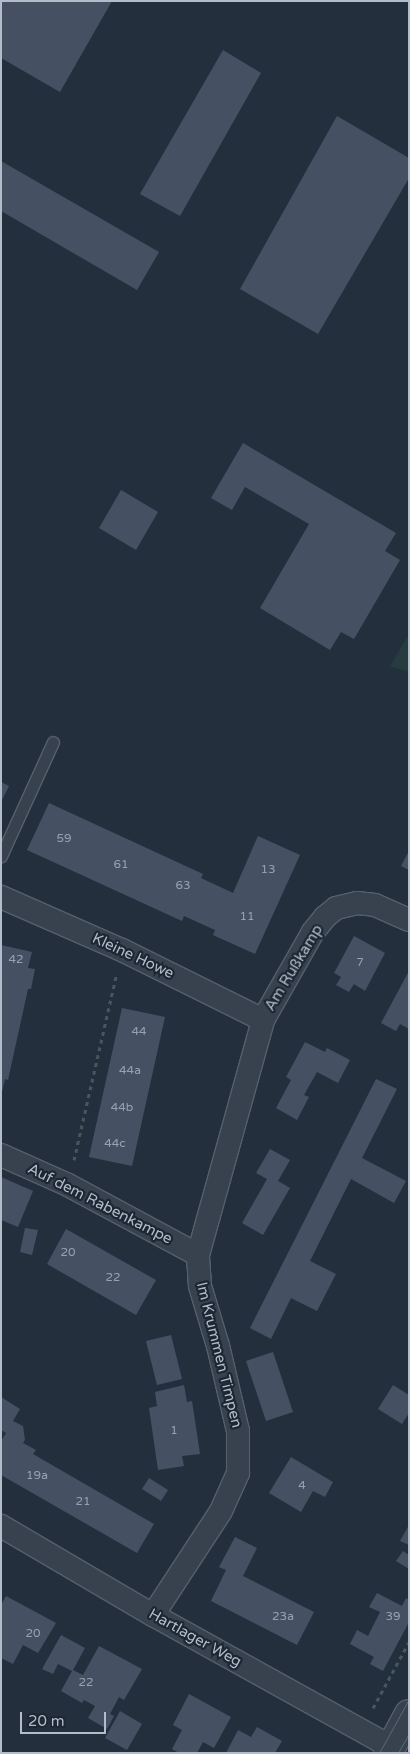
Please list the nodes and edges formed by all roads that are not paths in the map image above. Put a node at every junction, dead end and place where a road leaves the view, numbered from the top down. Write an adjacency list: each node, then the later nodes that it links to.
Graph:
1 (53, 742): 2 (lane)
2 (1, 856)
3 (1, 897): 5 (street, Kleine Howe)
4 (409, 920): 5 (street, Am Rußkamp)
5 (263, 1020): 7 (street, Im Krummen Timpen)
6 (1, 1155): 7 (street, Auf dem Rabenkampe)
7 (198, 1255): 9 (street, Im Krummen Timpen)
8 (1, 1526): 9 (street, Hartlager Weg)
9 (153, 1615): 11 (street, Hartlager Weg)
10 (409, 1714): 11 (street)
11 (389, 1750)

